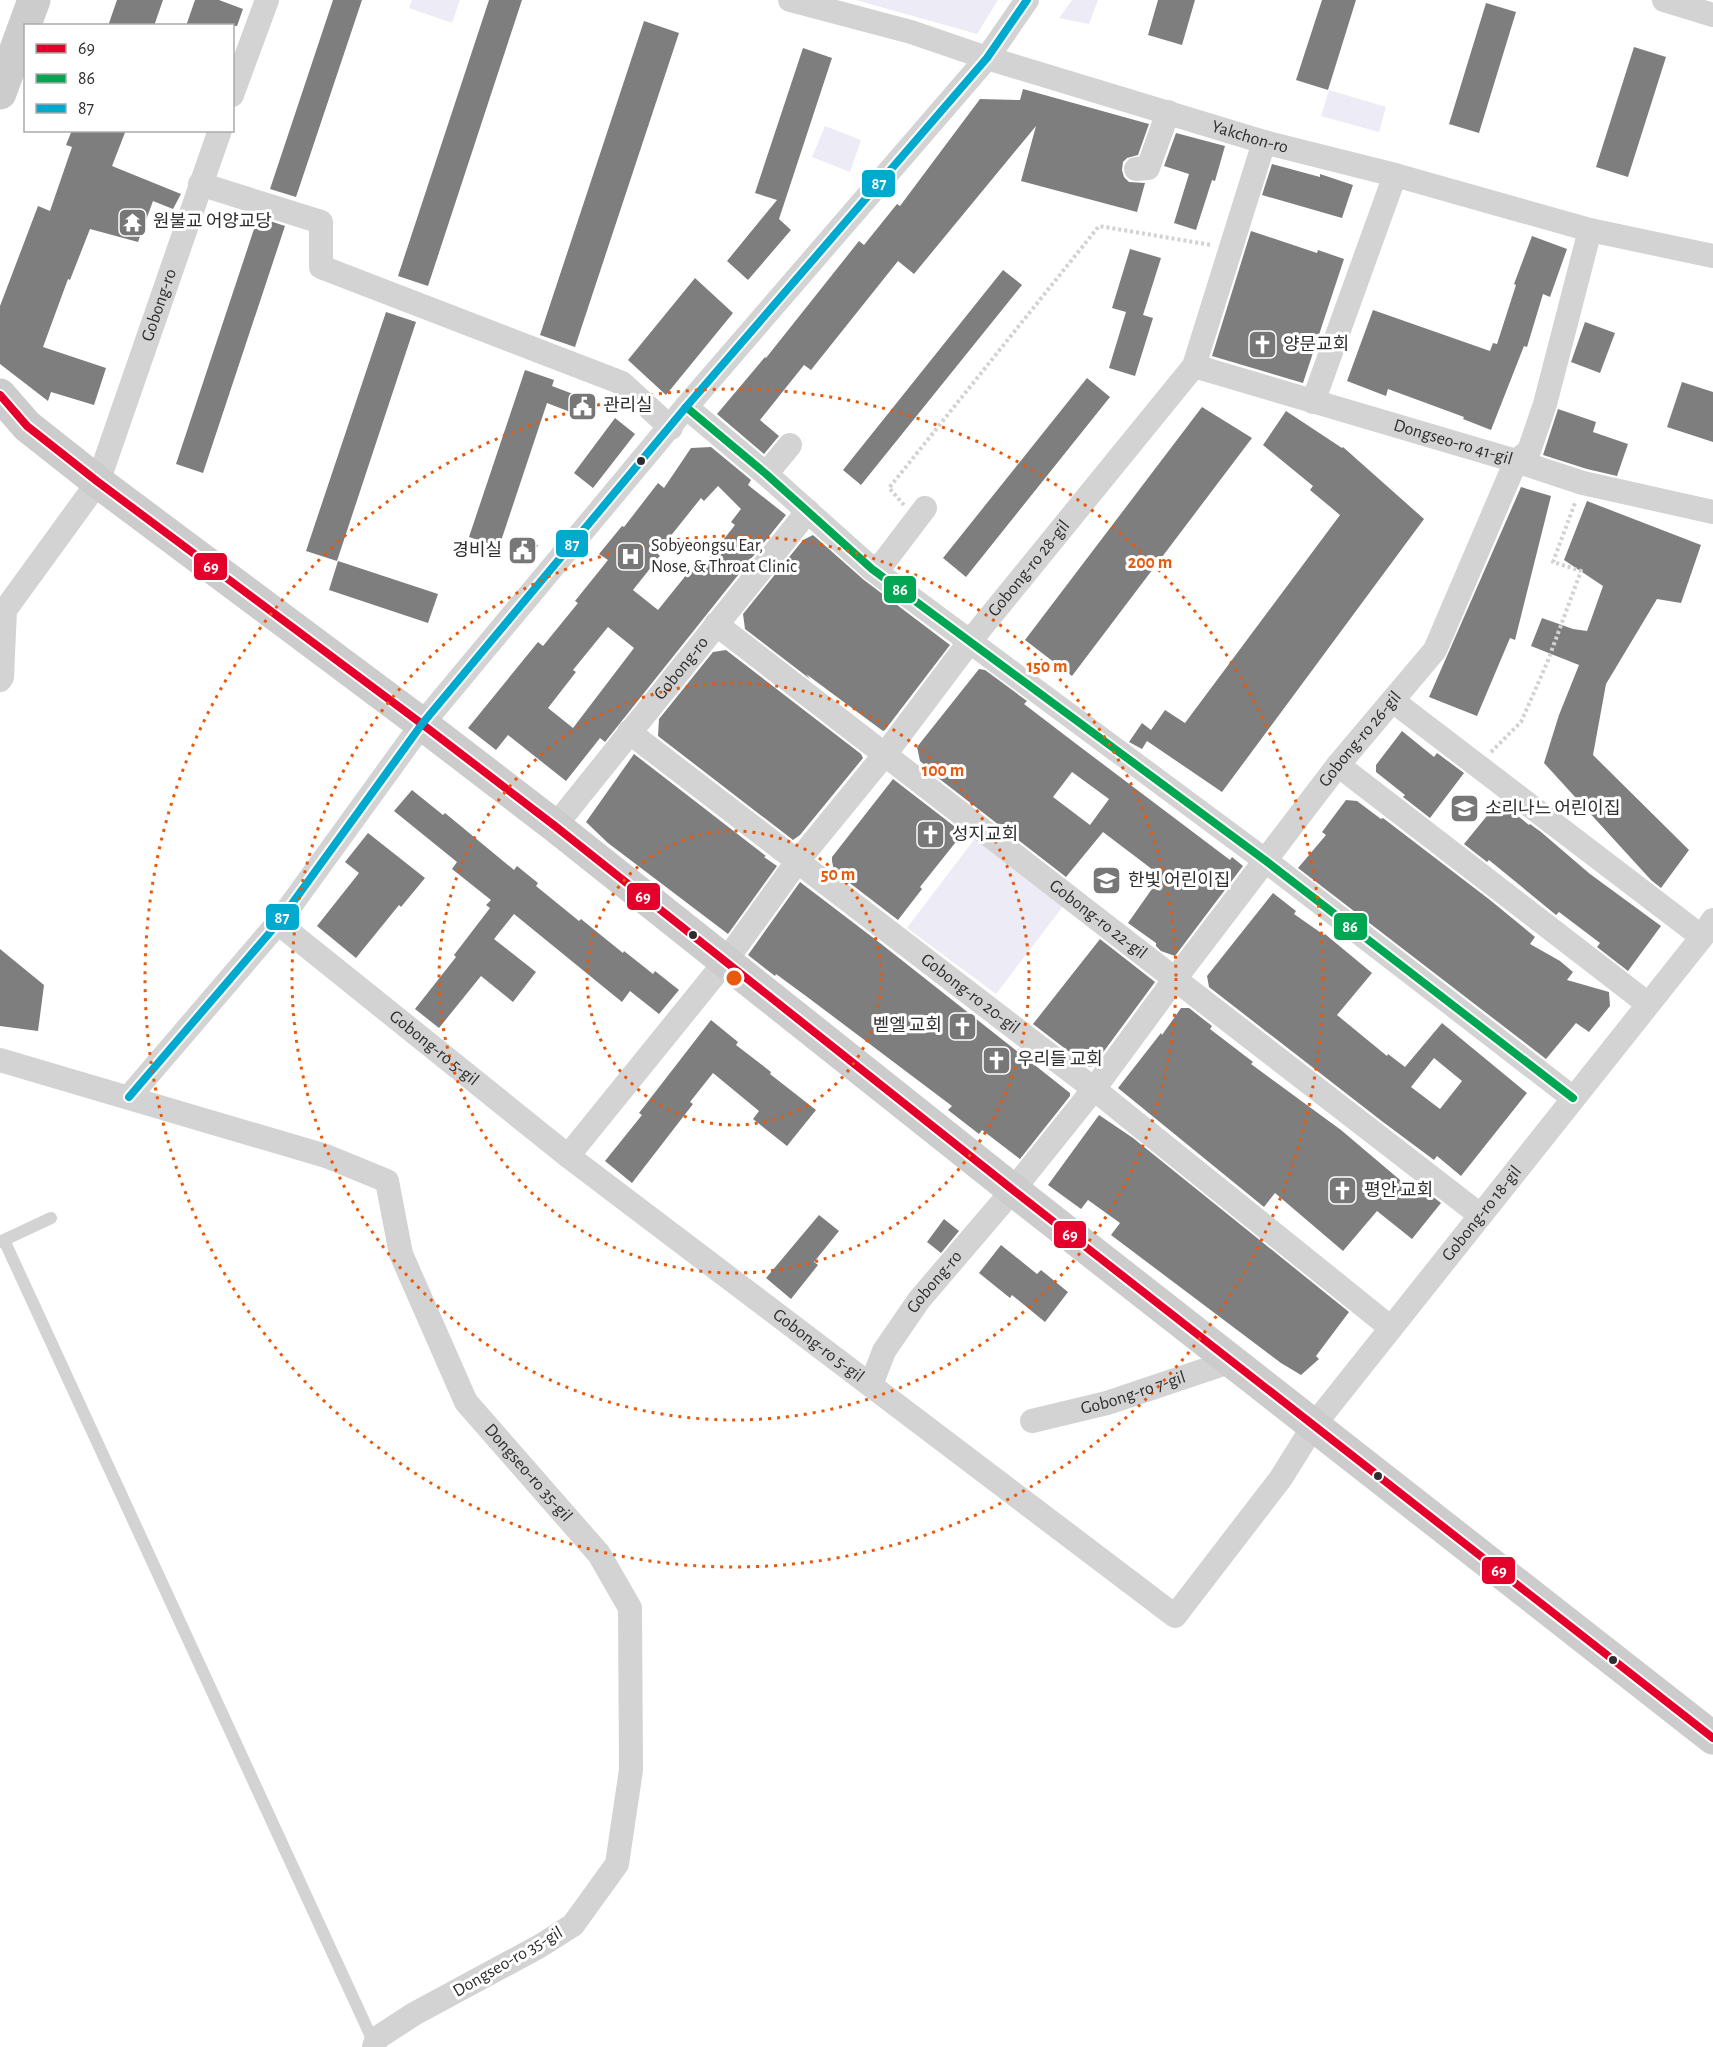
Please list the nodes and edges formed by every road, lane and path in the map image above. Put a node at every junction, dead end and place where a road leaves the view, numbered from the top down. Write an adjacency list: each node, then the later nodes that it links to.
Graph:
1 (34, 0): 7 (street)
2 (267, 0): 10 (street)
3 (790, 0): 9 (street, Yakchon-ro)
4 (1027, 0): 9 (street)
5 (1664, 0): 6 (street)
6 (1713, 15)
7 (25, 24)
8 (24, 27): 11 (street)
9 (987, 58): 12 (street, Yakchon-ro); 24 (street)
10 (234, 90)
11 (0, 93)
12 (1168, 112): 14 (street, Yakchon-ro); 15 (street)
13 (219, 132): 17 (street, Gobong-ro)
14 (1264, 141): 16 (street, Yakchon-ro); 19 (street, Gobong-ro 28-gil)
15 (1136, 169)
16 (1395, 175): 18 (street, Yakchon-ro); 23 (street)
17 (200, 184): 26 (street); 30 (street, Gobong-ro)
18 (1590, 230): 20 (street, Yakchon-ro); 28 (street, Gobong-ro 26-gil)
19 (1230, 248): 21 (street, Gobong-ro 28-gil); 34 (path)
20 (1713, 256)
21 (1194, 366): 23 (street, Dongseo-ro 41-gil); 37 (street, Gobong-ro 28-gil)
22 (0, 395): 25 (street)
23 (1313, 402): 28 (street, Dongseo-ro 41-gil)
24 (686, 407): 26 (street); 29 (street)
25 (13, 423): 30 (street)
26 (666, 434): 40 (street)
27 (790, 445): 29 (street)
28 (1516, 461): 31 (street, Dongseo-ro 41-gil); 39 (street, Gobong-ro 26-gil)
29 (766, 474): 32 (street)
30 (98, 482): 38 (street, Gobong-ro); 40 (street)
31 (1583, 483): 33 (street, Dongseo-ro 41-gil); 44 (path)
32 (808, 511): 35 (street); 36 (street, Gobong-ro)
33 (1713, 512)
34 (921, 513): 35 (street)
35 (872, 569): 37 (street)
36 (716, 624): 41 (street, Gobong-ro); 42 (street, Gobong-ro 22-gil)
37 (970, 640): 42 (street, Gobong-ro 28-gil); 46 (street)
38 (0, 680)
39 (1393, 701): 43 (street, Gobong-ro 26-gil); 44 (street, Gobong-ro 18-gil)
40 (422, 724): 45 (street); 48 (street)
41 (629, 732): 45 (street, Gobong-ro); 47 (street, Gobong-ro 20-gil)
42 (886, 753): 47 (street, Gobong-ro 28-gil); 51 (street, Gobong-ro 22-gil)
43 (1338, 765): 46 (street, Gobong-ro 26-gil); 52 (street)
44 (1478, 766): 49 (street, Gobong-ro 18-gil)
45 (555, 826): 50 (street)
46 (1266, 861): 51 (street, Gobong-ro 26-gil); 56 (street)
47 (797, 862): 50 (street, Gobong-ro 28-gil); 54 (street, Gobong-ro 20-gil)
48 (278, 923): 55 (street); 57 (street, Gobong-ro 5-gil)
49 (1708, 928): 52 (street, Gobong-ro 18-gil)
50 (725, 962): 57 (street); 58 (street)
51 (1175, 979): 54 (street, Gobong-ro 26-gil); 59 (street, Gobong-ro 22-gil)
52 (1648, 1004): 56 (street, Gobong-ro 18-gil)
53 (0, 1060): 55 (street, Dongseo-ro 35-gil)
54 (1094, 1089): 58 (street, Gobong-ro 26-gil); 62 (street, Gobong-ro 20-gil)
55 (129, 1097): 68 (street, Dongseo-ro 35-gil)
56 (1573, 1098): 59 (street, Gobong-ro 18-gil)
57 (568, 1156): 64 (street, Gobong-ro 5-gil)
58 (1013, 1190): 63 (street); 64 (street, Gobong-ro)
59 (1480, 1215): 62 (street, Gobong-ro 18-gil)
60 (51, 1218): 61 (lane)
61 (2, 1241): 68 (lane)
62 (1391, 1328): 66 (street, Gobong-ro 18-gil)
63 (1232, 1361): 65 (street, Gobong-ro 7-gil); 66 (street)
64 (871, 1384): 66 (street, Gobong-ro 5-gil)
65 (1032, 1421)
66 (1314, 1425): 67 (street)
67 (1713, 1738)
68 (374, 2045)

